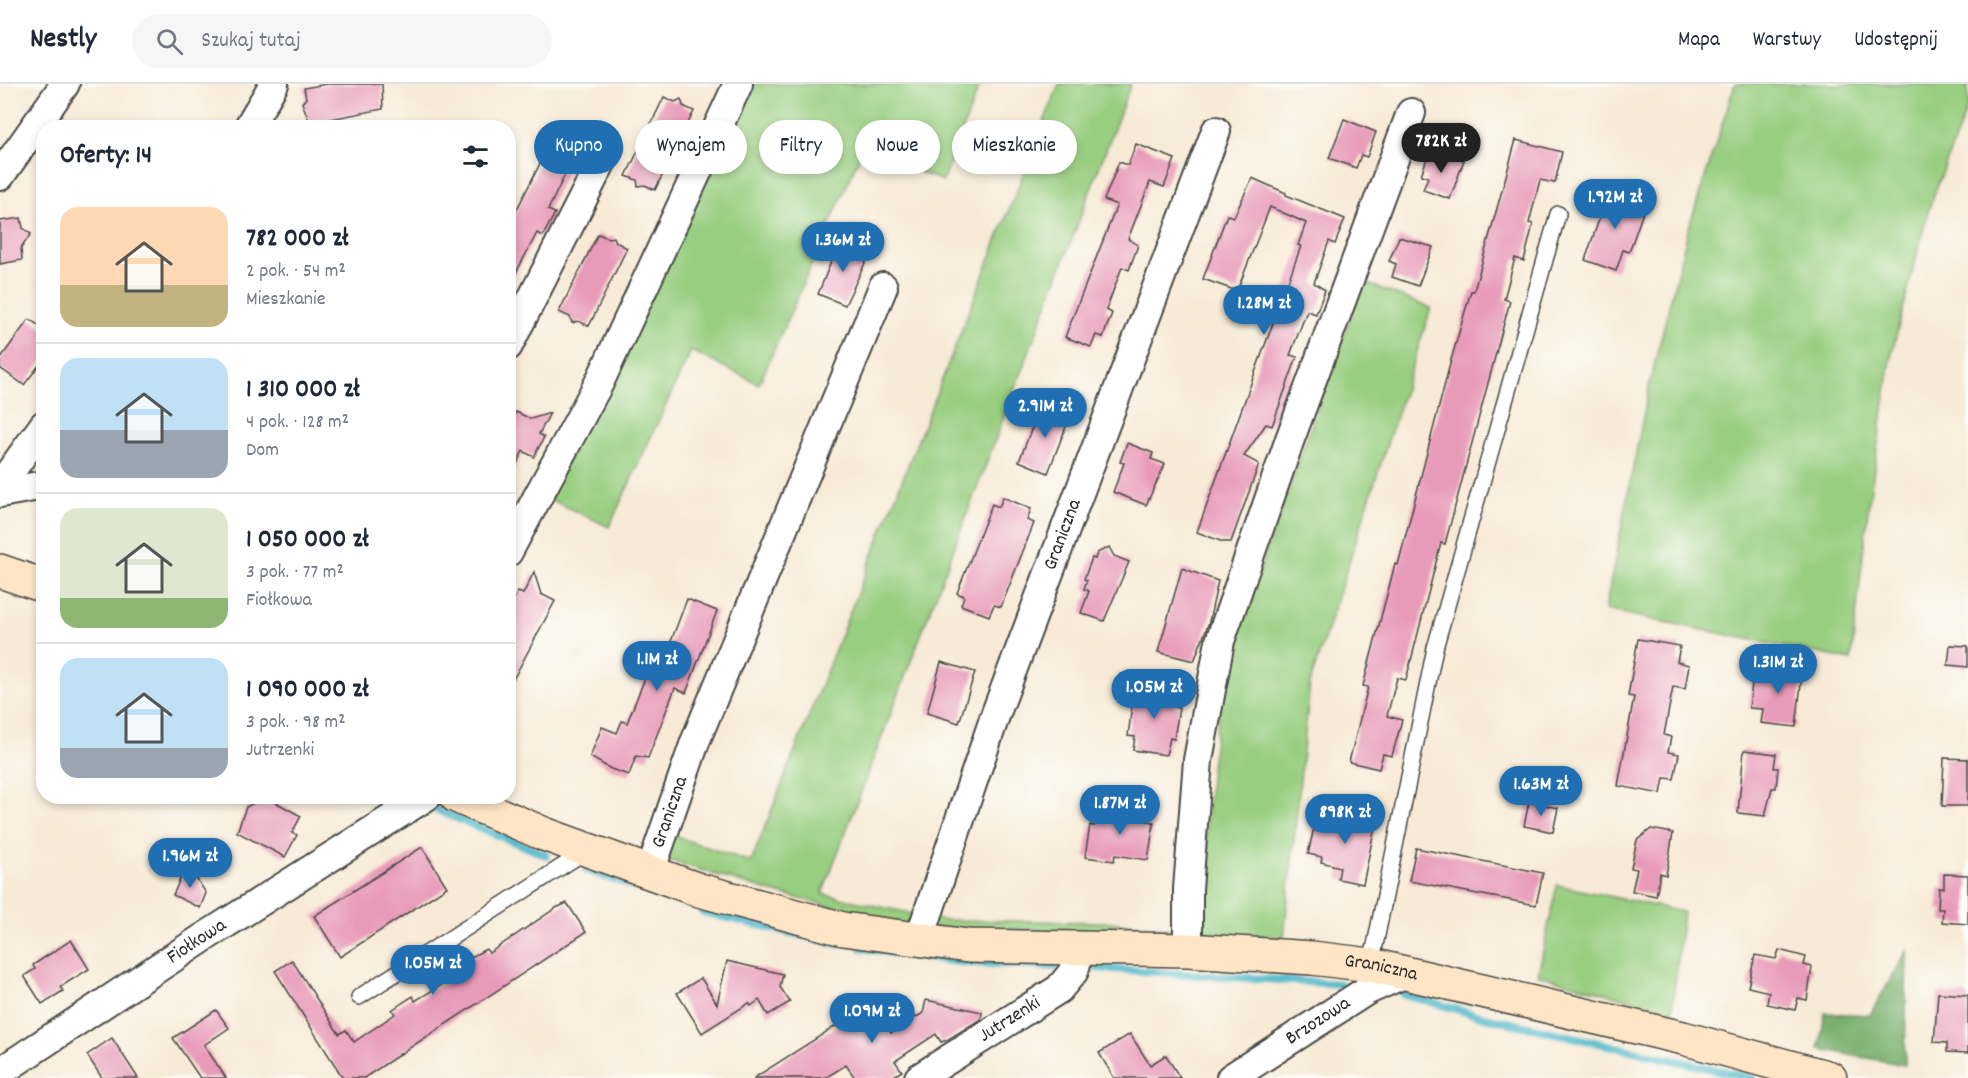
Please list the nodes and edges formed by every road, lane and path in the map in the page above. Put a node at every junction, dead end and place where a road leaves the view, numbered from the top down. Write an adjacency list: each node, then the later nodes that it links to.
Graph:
1 (65, 84): 5 (street)
2 (274, 84): 6 (street)
3 (738, 84): 18 (street)
4 (1411, 113): 27 (street)
5 (40, 120)
6 (253, 120)
7 (36, 125): 10 (street)
8 (1216, 131): 25 (street, Graniczna)
9 (595, 174): 13 (street)
10 (0, 176)
11 (1558, 214): 28 (lane)
12 (883, 287): 24 (street, Graniczna)
13 (516, 330)
14 (36, 435): 15 (street)
15 (0, 486)
16 (36, 487): 17 (street)
17 (0, 494)
18 (516, 537)
19 (0, 572): 20 (street)
20 (36, 583)
21 (414, 804): 31 (street, Fiołkowa)
22 (476, 804): 23 (street, Graniczna)
23 (588, 850): 24 (street, Graniczna); 30 (lane)
24 (650, 872): 25 (street, Graniczna)
25 (920, 940): 26 (street, Graniczna)
26 (1080, 947): 27 (street, Graniczna); 32 (street, Jutrzenki)
27 (1188, 950): 28 (street, Graniczna)
28 (1371, 965): 29 (street, Graniczna)
29 (1408, 972): 33 (street, Brzozowa); 34 (street, Graniczna)
30 (359, 997)
31 (0, 1072)
32 (919, 1078)
33 (1231, 1078)
34 (1830, 1078)

